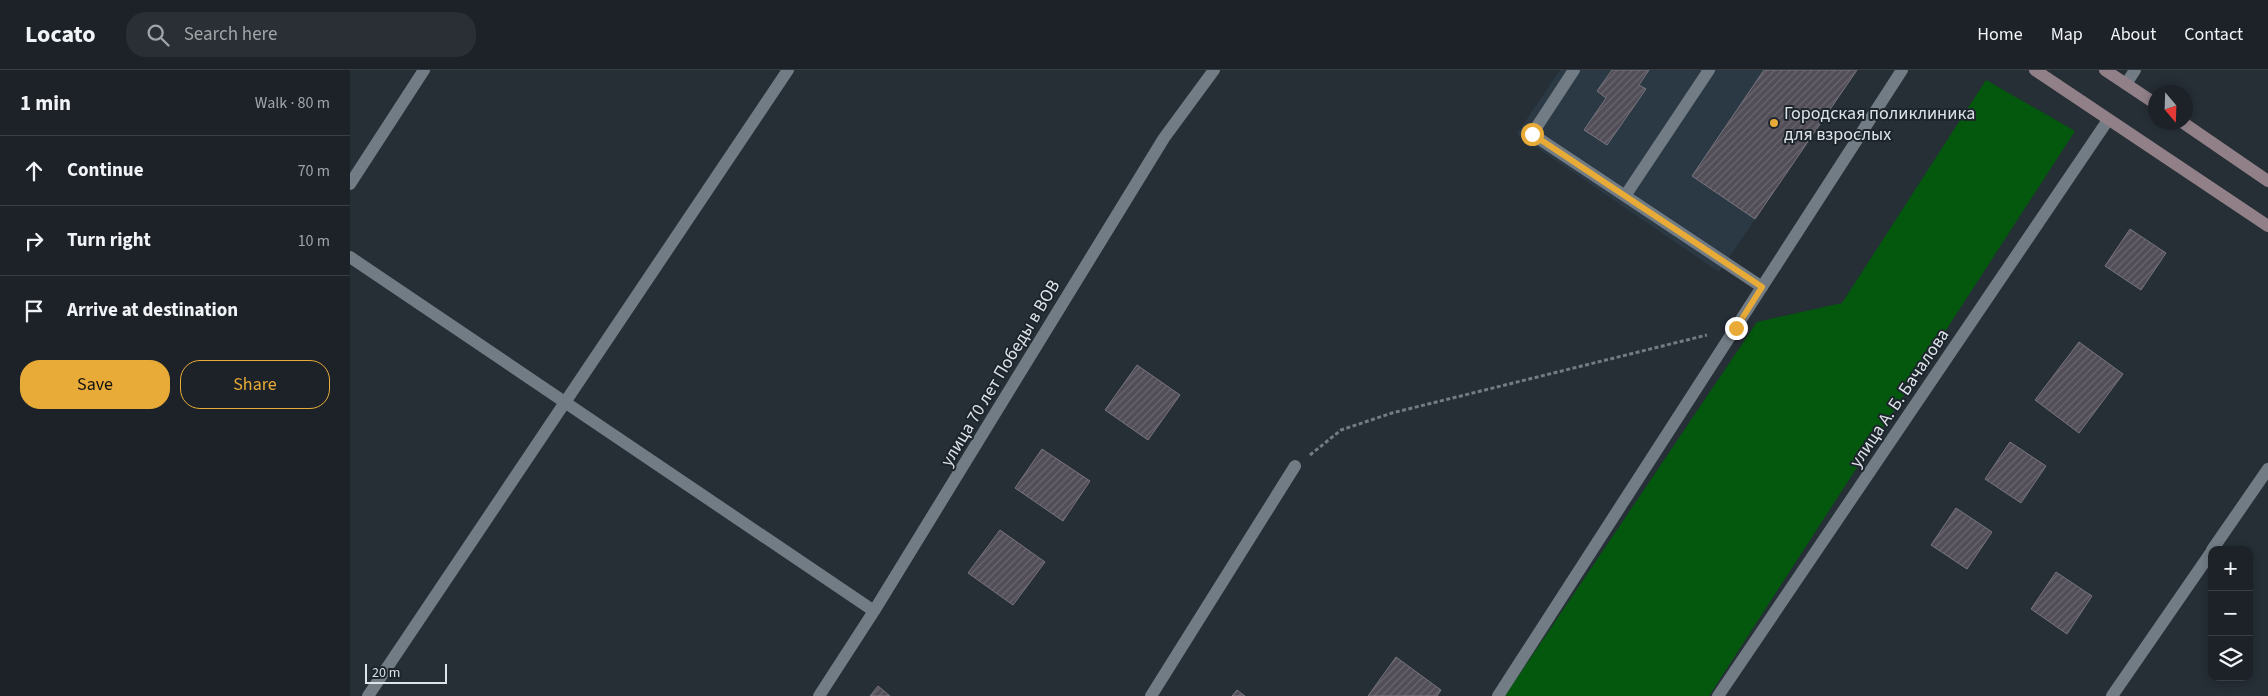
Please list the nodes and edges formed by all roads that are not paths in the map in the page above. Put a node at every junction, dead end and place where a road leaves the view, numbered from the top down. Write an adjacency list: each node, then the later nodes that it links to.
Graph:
1 (424, 70): 15 (street)
2 (788, 70): 20 (street)
3 (1214, 70): 25 (street, улица 70 лет Победы в ВОВ)
4 (1574, 70): 16 (street)
5 (1709, 70): 16 (street)
6 (1902, 70): 19 (street)
7 (2034, 70): 12 (street)
8 (2105, 70): 10 (street)
9 (2135, 70): 10 (street)
10 (2126, 84): 11 (street)
11 (2148, 99)
12 (2108, 120): 17 (street); 30 (street, улица А. Б. Бачалова)
13 (2193, 130): 14 (street)
14 (2268, 181)
15 (350, 184)
16 (1625, 196): 19 (street)
17 (2268, 226)
18 (350, 257): 20 (street)
19 (1762, 287): 29 (street)
20 (566, 404): 25 (street); 26 (street)
21 (1296, 466): 28 (street)
22 (2268, 469): 23 (street)
23 (2215, 546)
24 (2208, 556): 31 (street)
25 (874, 611): 27 (street, улица 70 лет Победы в ВОВ)
26 (368, 696)
27 (819, 696)
28 (1151, 696)
29 (1498, 696)
30 (1718, 696)
31 (2112, 696)

